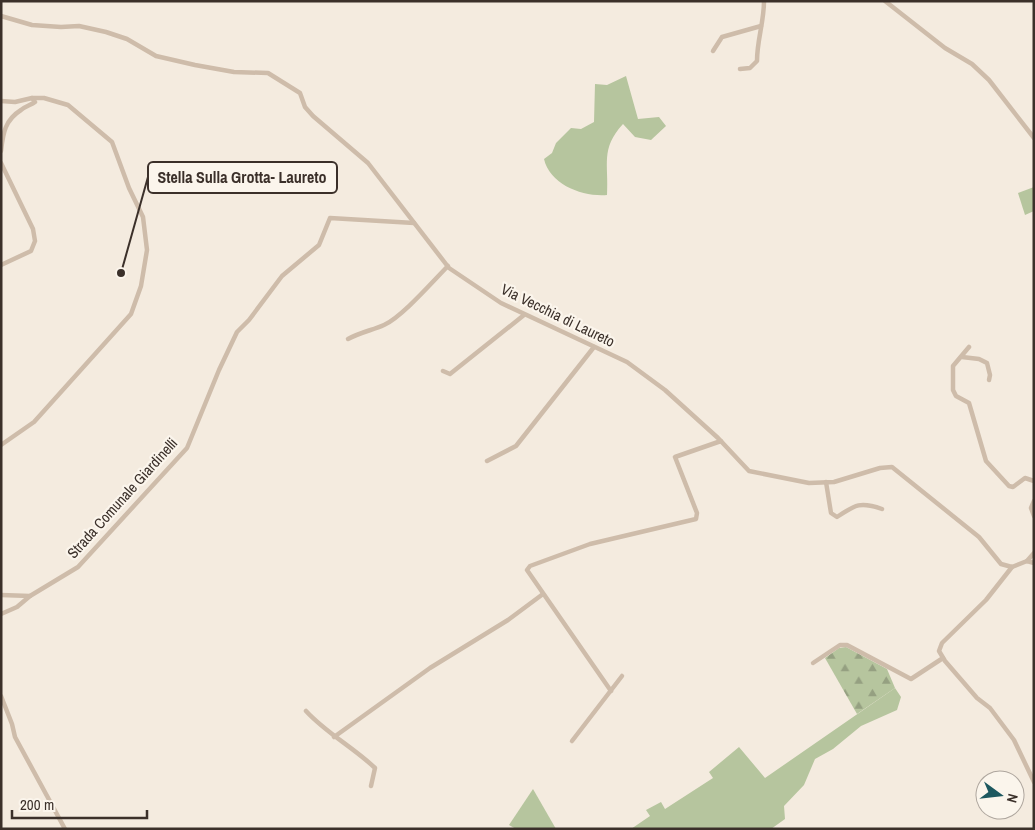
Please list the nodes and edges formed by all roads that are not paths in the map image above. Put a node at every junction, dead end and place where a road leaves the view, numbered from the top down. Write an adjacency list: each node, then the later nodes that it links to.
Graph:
1 (764, 1): 4 (street)
2 (885, 1): 9 (street)
3 (1, 16): 12 (street, Via Vecchia di Laureto)
4 (761, 26): 5 (street); 6 (street)
5 (713, 51)
6 (740, 69)
7 (32, 98): 8 (street); 10 (street); 23 (street)
8 (1, 101)
9 (1034, 138)
10 (1, 151)
11 (1, 163): 13 (street)
12 (414, 223): 14 (street, Via Vecchia di Laureto); 36 (street, Strada Comunale Giardinelli)
13 (1, 265)
14 (448, 266): 15 (street, Via Vecchia di Laureto); 16 (street)
15 (524, 314): 17 (street, Via Vecchia di Laureto); 20 (street)
16 (348, 339)
17 (594, 347): 22 (street, Via Vecchia di Laureto); 24 (street)
18 (969, 347): 19 (street)
19 (962, 357): 21 (street); 25 (street)
20 (443, 371)
21 (989, 380)
22 (721, 441): 26 (street, Via Vecchia di Laureto); 34 (street)
23 (1, 445)
24 (487, 461)
25 (1034, 481)
26 (826, 482): 28 (street); 33 (street, Via Vecchia di Laureto)
27 (1034, 501): 29 (street)
28 (882, 509)
29 (1034, 516)
30 (1034, 553): 31 (street)
31 (1027, 561): 32 (street); 33 (street)
32 (1034, 563)
33 (1012, 567): 38 (street)
34 (543, 594): 41 (street); 44 (street)
35 (1, 595): 36 (street)
36 (30, 596): 37 (street, Strada Comunale Giardinelli)
37 (1, 614)
38 (943, 658): 39 (street); 46 (street)
39 (813, 663)
40 (622, 676): 41 (street)
41 (611, 691): 45 (street)
42 (1, 696): 48 (street)
43 (306, 711): 44 (street)
44 (334, 736): 47 (street)
45 (572, 741)
46 (1034, 782)
47 (371, 786)
48 (65, 829)

